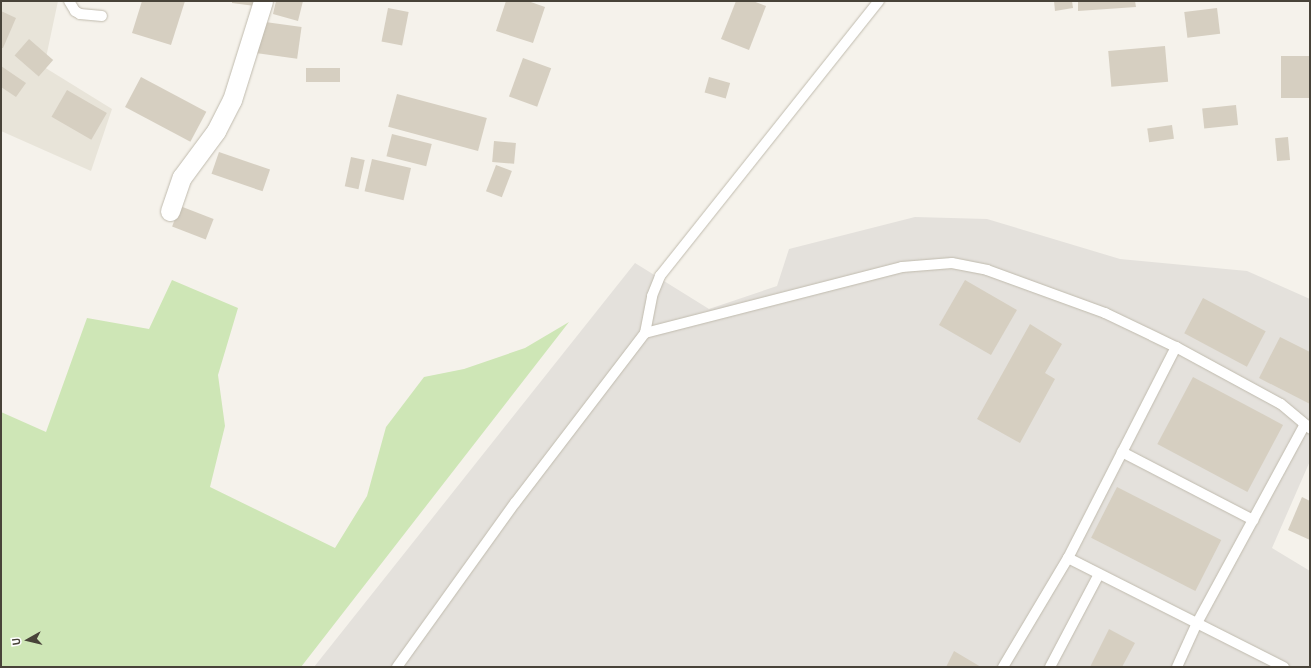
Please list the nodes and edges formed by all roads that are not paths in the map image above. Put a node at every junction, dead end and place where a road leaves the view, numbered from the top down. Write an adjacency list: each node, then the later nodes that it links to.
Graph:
1 (69, 1): 4 (lane)
2 (263, 1): 5 (street)
3 (879, 1): 6 (lane)
4 (102, 16)
5 (170, 211)
6 (645, 332): 7 (lane); 14 (lane)
7 (1176, 347): 8 (lane); 9 (lane)
8 (1307, 426): 10 (lane)
9 (1122, 452): 10 (lane); 11 (lane)
10 (1253, 520): 13 (lane)
11 (1068, 558): 12 (lane); 15 (lane)
12 (1099, 574): 13 (lane); 16 (lane)
13 (1197, 623): 17 (lane); 18 (lane)
14 (397, 667)
15 (1003, 667)
16 (1050, 667)
17 (1177, 667)
18 (1284, 667)

